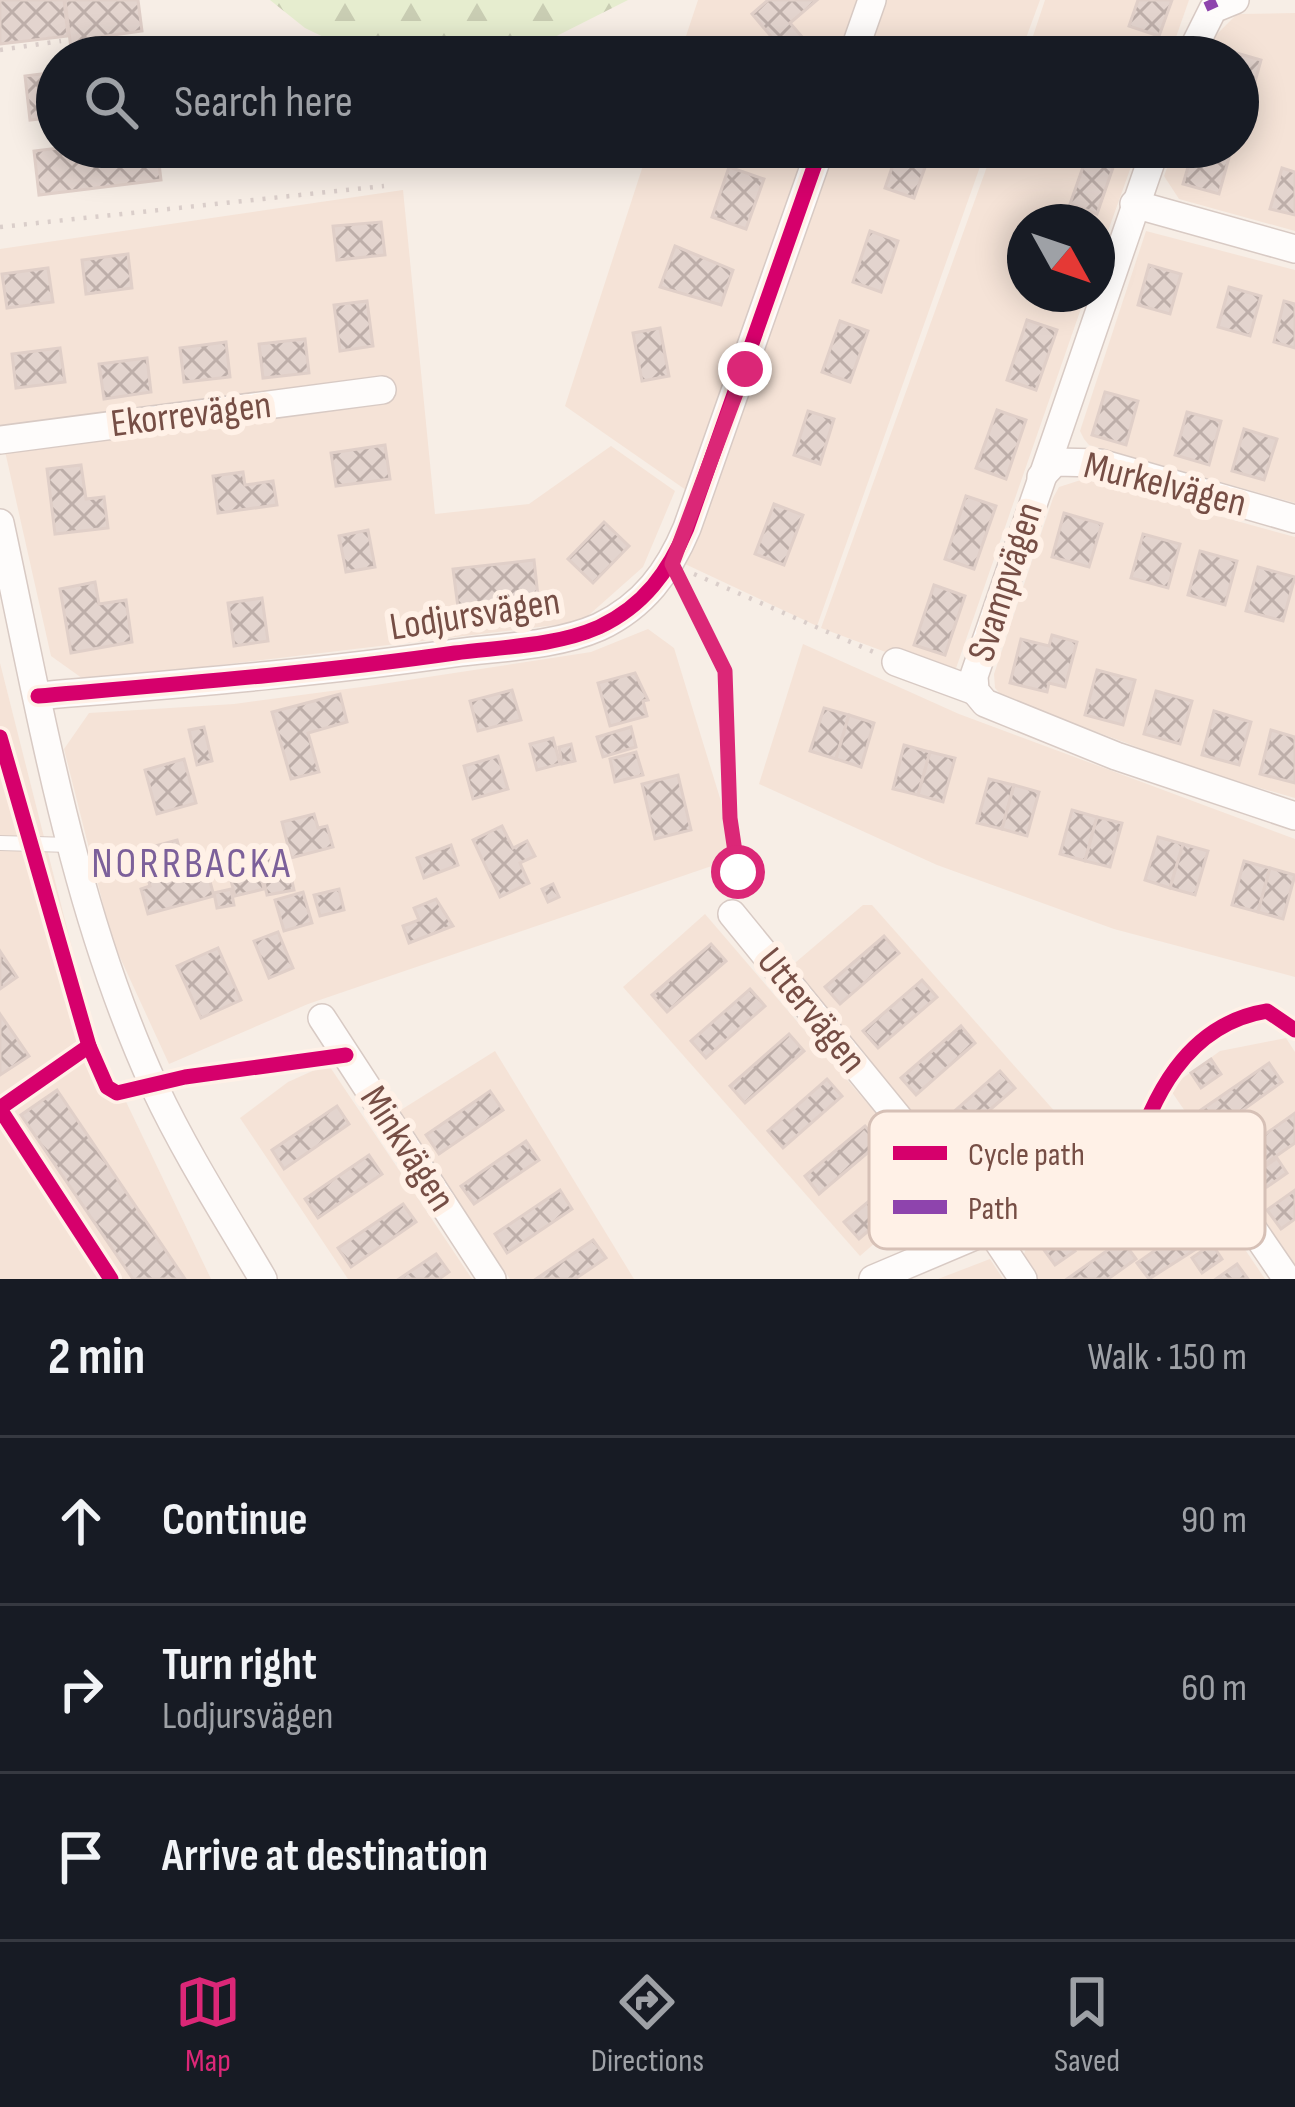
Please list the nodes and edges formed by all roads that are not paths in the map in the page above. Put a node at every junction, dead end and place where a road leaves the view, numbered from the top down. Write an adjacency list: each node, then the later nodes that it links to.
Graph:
1 (872, 0): 3 (street)
2 (1234, 0): 4 (street)
3 (859, 36)
4 (1200, 36)
5 (813, 168): 16 (street, Lodjursvägen)
6 (1148, 168): 7 (street, Svampvägen)
7 (1134, 204): 8 (street); 11 (street, Svampvägen)
8 (1295, 249)
9 (382, 390): 10 (street, Ekorrevägen)
10 (0, 440)
11 (1041, 477): 12 (street, Murkelvägen); 15 (street, Svampvägen)
12 (1295, 519)
13 (0, 523): 16 (street)
14 (896, 662): 15 (street)
15 (975, 691): 17 (street, Svampvägen)
16 (38, 696): 19 (street)
17 (1295, 816)
18 (0, 843): 19 (lane)
19 (70, 844): 26 (street)
20 (732, 914): 22 (street, Uttervägen)
21 (322, 1018): 27 (street, Minkvägen)
22 (893, 1111)
23 (1265, 1247): 30 (street)
24 (947, 1249): 28 (street)
25 (1003, 1249): 29 (street, Uttervägen)
26 (263, 1279)
27 (492, 1279)
28 (873, 1279)
29 (1023, 1279)
30 (1287, 1279)

